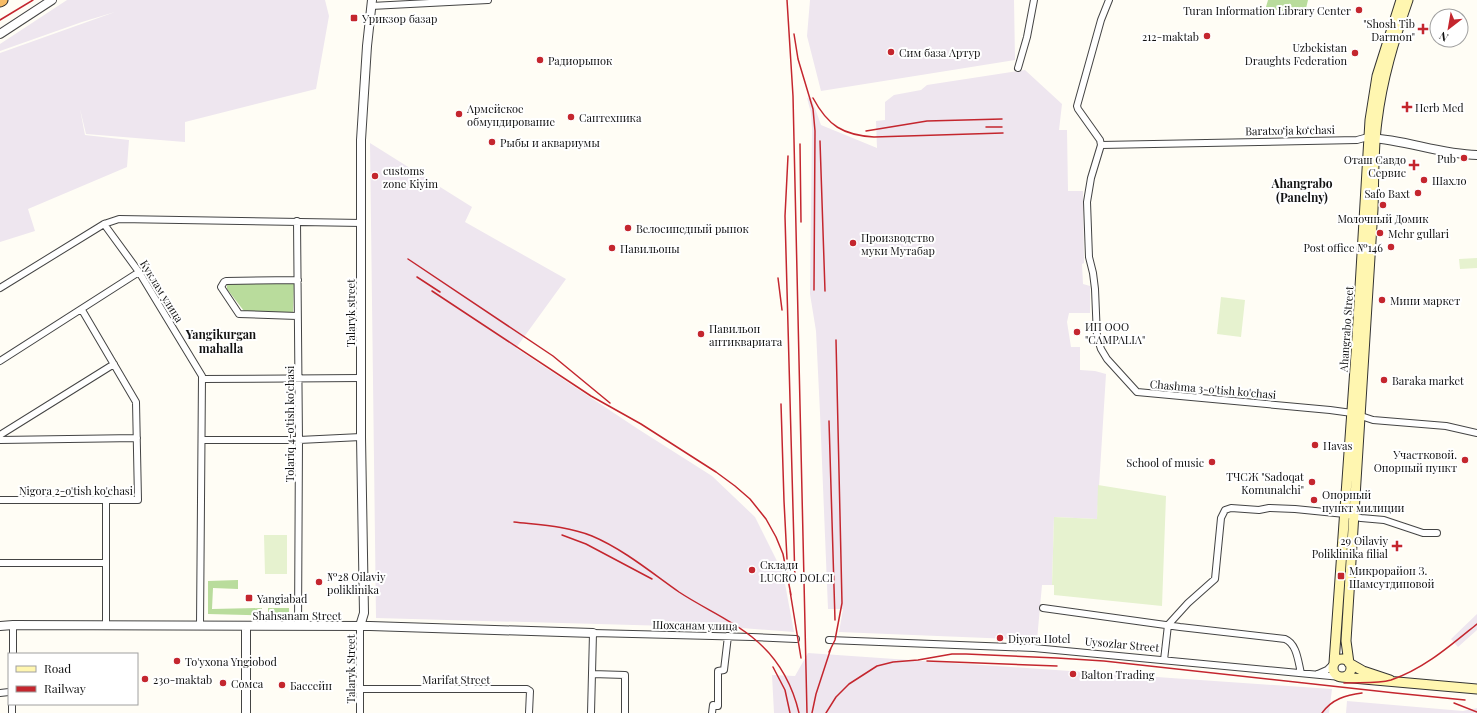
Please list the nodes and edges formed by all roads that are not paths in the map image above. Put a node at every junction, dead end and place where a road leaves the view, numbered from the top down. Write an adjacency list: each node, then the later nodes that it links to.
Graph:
1 (52, 0): 7 (street)
2 (488, 0): 6 (street)
3 (1034, 0): 8 (street)
4 (1109, 0): 10 (street)
5 (1405, 0): 9 (main road, Ahangrabo Street)
6 (372, 3): 13 (street, Talaryk street)
7 (0, 34)
8 (1018, 68)
9 (1372, 138): 10 (street, Baratxoʻja koʻchasi); 11 (street, Baratxoʻja koʻchasi); 25 (main road, Ahangrabo Street)
10 (1101, 145): 25 (street, Chashma 3-o'tish ko'chasi)
11 (1477, 155)
12 (297, 221): 13 (street); 14 (street); 16 (street, Tolariq 4-o'tish ko'chasi)
13 (362, 223): 23 (street, Talaryk street)
14 (104, 224): 15 (street, Куклам улица); 17 (street)
15 (139, 272): 18 (street); 24 (street, Куклам улица)
16 (298, 280): 19 (street, Tolariq 4-o'tish ko'chasi); 19 (street)
17 (0, 288)
18 (82, 310): 20 (street); 21 (street, Nigora 2-o'tish ko'chasi)
19 (297, 316): 22 (street, Tolariq 4-o'tish ko'chasi)
20 (0, 361)
21 (114, 364): 27 (street); 29 (street, Nigora 2-o'tish ko'chasi)
22 (299, 378): 23 (street); 24 (street); 32 (street, Tolariq 4-o'tish ko'chasi)
23 (361, 378): 28 (street, Talaryk street)
24 (202, 379): 31 (street)
25 (1356, 414): 26 (street, Chashma 3-o'tish ko'chasi); 35 (main road, Ahangrabo Street)
26 (1477, 434)
27 (0, 435)
28 (361, 437): 32 (street); 47 (street, Talaryk street)
29 (137, 438): 30 (street); 34 (street, Nigora 2-o'tish ko'chasi)
30 (0, 440)
31 (202, 440): 32 (street); 44 (street)
32 (299, 440): 46 (street, Tolariq 4-o'tish ko'chasi)
33 (0, 500): 34 (street, Nigora 2-o'tish ko'chasi)
34 (106, 501): 38 (street)
35 (1349, 515): 36 (street); 41 (street); 52 (main road, Ahangrabo Street); 55 (main road, Ahangrabo Street)
36 (1437, 533)
37 (0, 563): 38 (street)
38 (106, 563): 43 (street)
39 (1043, 608): 41 (street)
40 (13, 625): 42 (street, Shahsanam Street); 43 (street, Shahsanam Street); 53 (street)
41 (1168, 625): 54 (street); 58 (street)
42 (0, 626)
43 (106, 626): 44 (street, Shahsanam Street)
44 (200, 626): 45 (street, Shahsanam Street)
45 (246, 626): 46 (street, Shahsanam Street); 65 (street)
46 (298, 626): 47 (street, Shahsanam Street)
47 (360, 626): 48 (street, Shahsanam Street); 63 (street, Talaryk Street)
48 (593, 633): 49 (street, Шохсанам улица); 59 (street)
49 (728, 636): 50 (street, Шохсанам улица); 70 (street)
50 (796, 639)
51 (829, 640): 54 (street, Uysozlar Street)
52 (1347, 649): 56 (main road, Ahangrabo Street); 57 (main road)
53 (13, 653)
54 (1164, 660): 58 (street, Uysozlar Street)
55 (1334, 663): 56 (main road); 60 (street); 61 (main road)
56 (1349, 663): 57 (main road); 61 (main road)
57 (1363, 671): 62 (main road)
58 (1301, 673): 60 (street, Uysozlar Street)
59 (592, 674): 68 (street); 69 (street)
60 (1316, 674): 61 (street, Uysozlar Street)
61 (1341, 676): 62 (main road, Uysozlar Street)
62 (1390, 680): 64 (main road)
63 (360, 689): 66 (street, Talaryk Street); 67 (street, Marifat Street)
64 (1477, 689)
65 (246, 713)
66 (360, 713)
67 (529, 713)
68 (591, 713)
69 (625, 713)
70 (712, 713)

